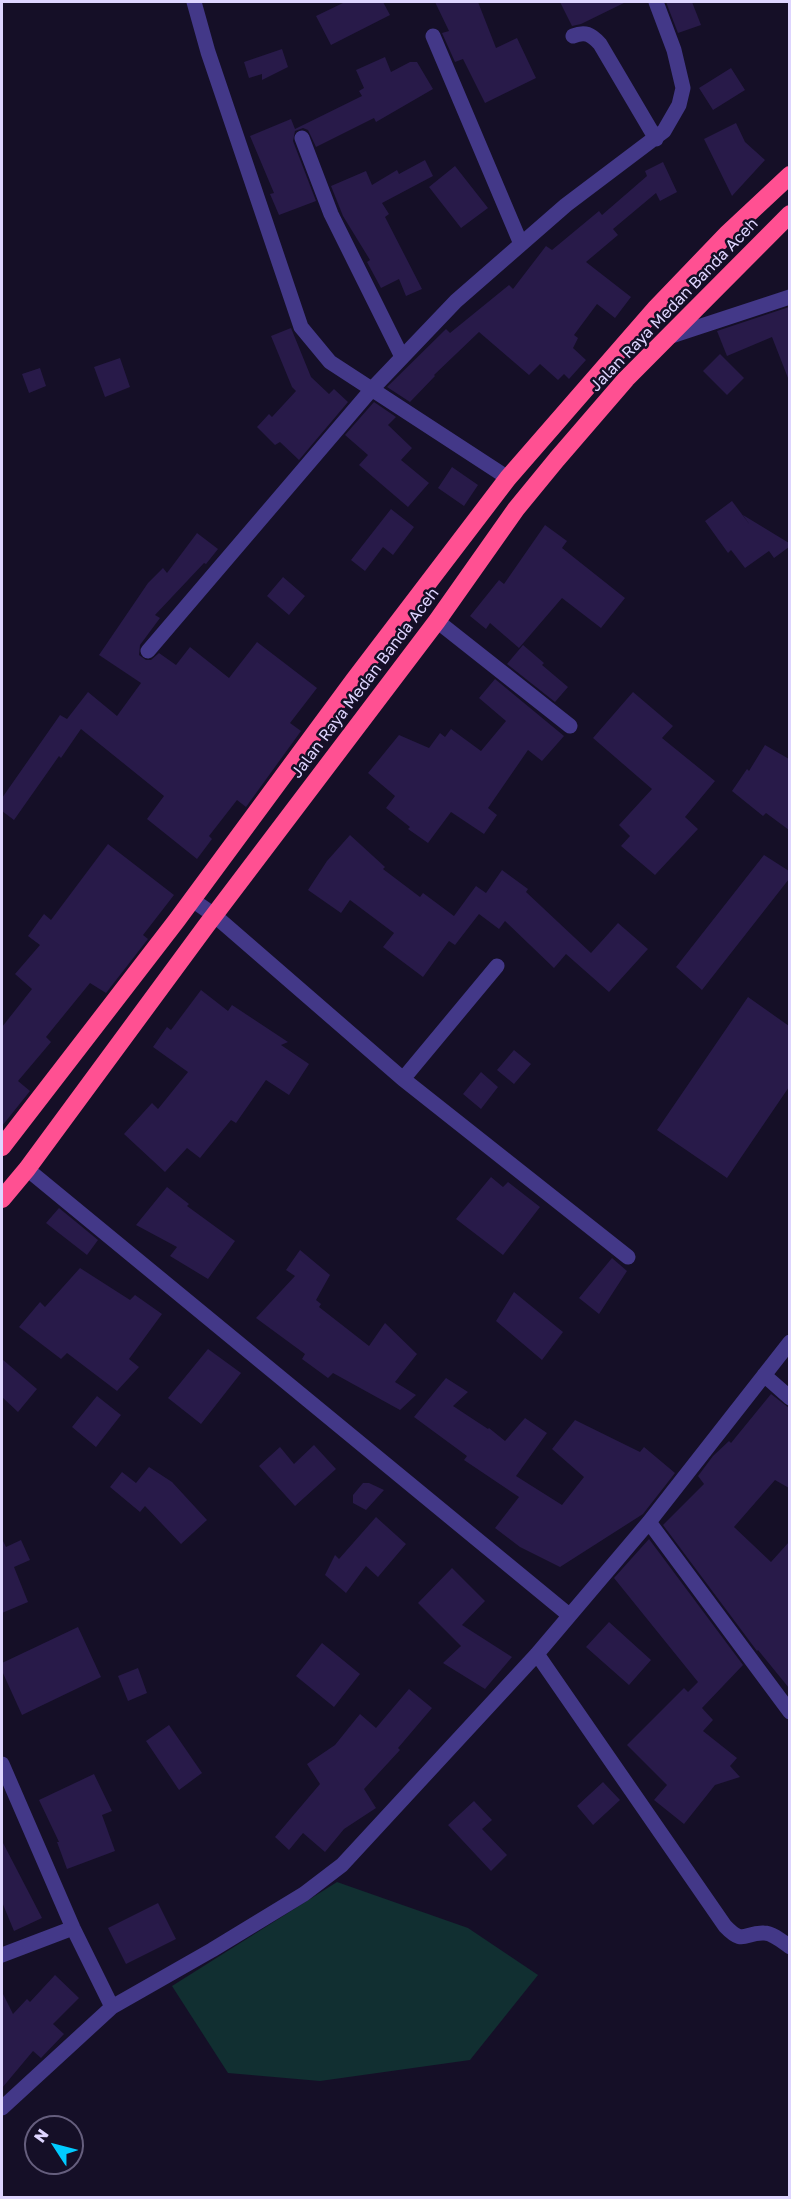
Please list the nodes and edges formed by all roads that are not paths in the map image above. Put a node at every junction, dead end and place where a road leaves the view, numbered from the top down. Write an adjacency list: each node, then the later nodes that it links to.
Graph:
1 (194, 2): 14 (street)
2 (656, 2): 6 (street)
3 (433, 36): 9 (street)
4 (573, 36): 6 (street)
5 (302, 138): 12 (street)
6 (656, 139): 9 (street)
7 (789, 175): 13 (highway, Jalan Raya Medan Banda Aceh)
8 (789, 214): 11 (highway, Jalan Raya Medan Banda Aceh)
9 (521, 244): 12 (street)
10 (789, 297): 11 (street)
11 (668, 337): 15 (highway, Jalan Raya Medan Banda Aceh)
12 (402, 357): 14 (street)
13 (590, 384): 15 (highway); 16 (highway, Jalan Raya Medan Banda Aceh)
14 (372, 390): 16 (street); 18 (street)
15 (606, 402): 17 (highway, Jalan Raya Medan Banda Aceh)
16 (508, 478): 20 (highway, Jalan Raya Medan Banda Aceh)
17 (437, 621): 19 (street); 21 (highway, Jalan Raya Medan Banda Aceh)
18 (148, 651)
19 (570, 726)
20 (191, 899): 21 (street); 24 (highway, Jalan Raya Medan Banda Aceh)
21 (214, 915): 23 (street); 25 (highway, Jalan Raya Medan Banda Aceh)
22 (497, 966): 23 (street)
23 (403, 1079): 27 (street)
24 (2, 1147)
25 (27, 1168): 26 (highway, Jalan Raya Medan Banda Aceh); 32 (street)
26 (2, 1199)
27 (628, 1257)
28 (789, 1342): 29 (street)
29 (764, 1375): 30 (street); 31 (street)
30 (789, 1398)
31 (649, 1522): 32 (street); 34 (street)
32 (569, 1615): 33 (street)
33 (537, 1654): 37 (street); 39 (street)
34 (789, 1712)
35 (2, 1764): 36 (street)
36 (73, 1928): 38 (street); 39 (street)
37 (789, 1947)
38 (2, 1955)
39 (112, 2007): 40 (street)
40 (2, 2108)

